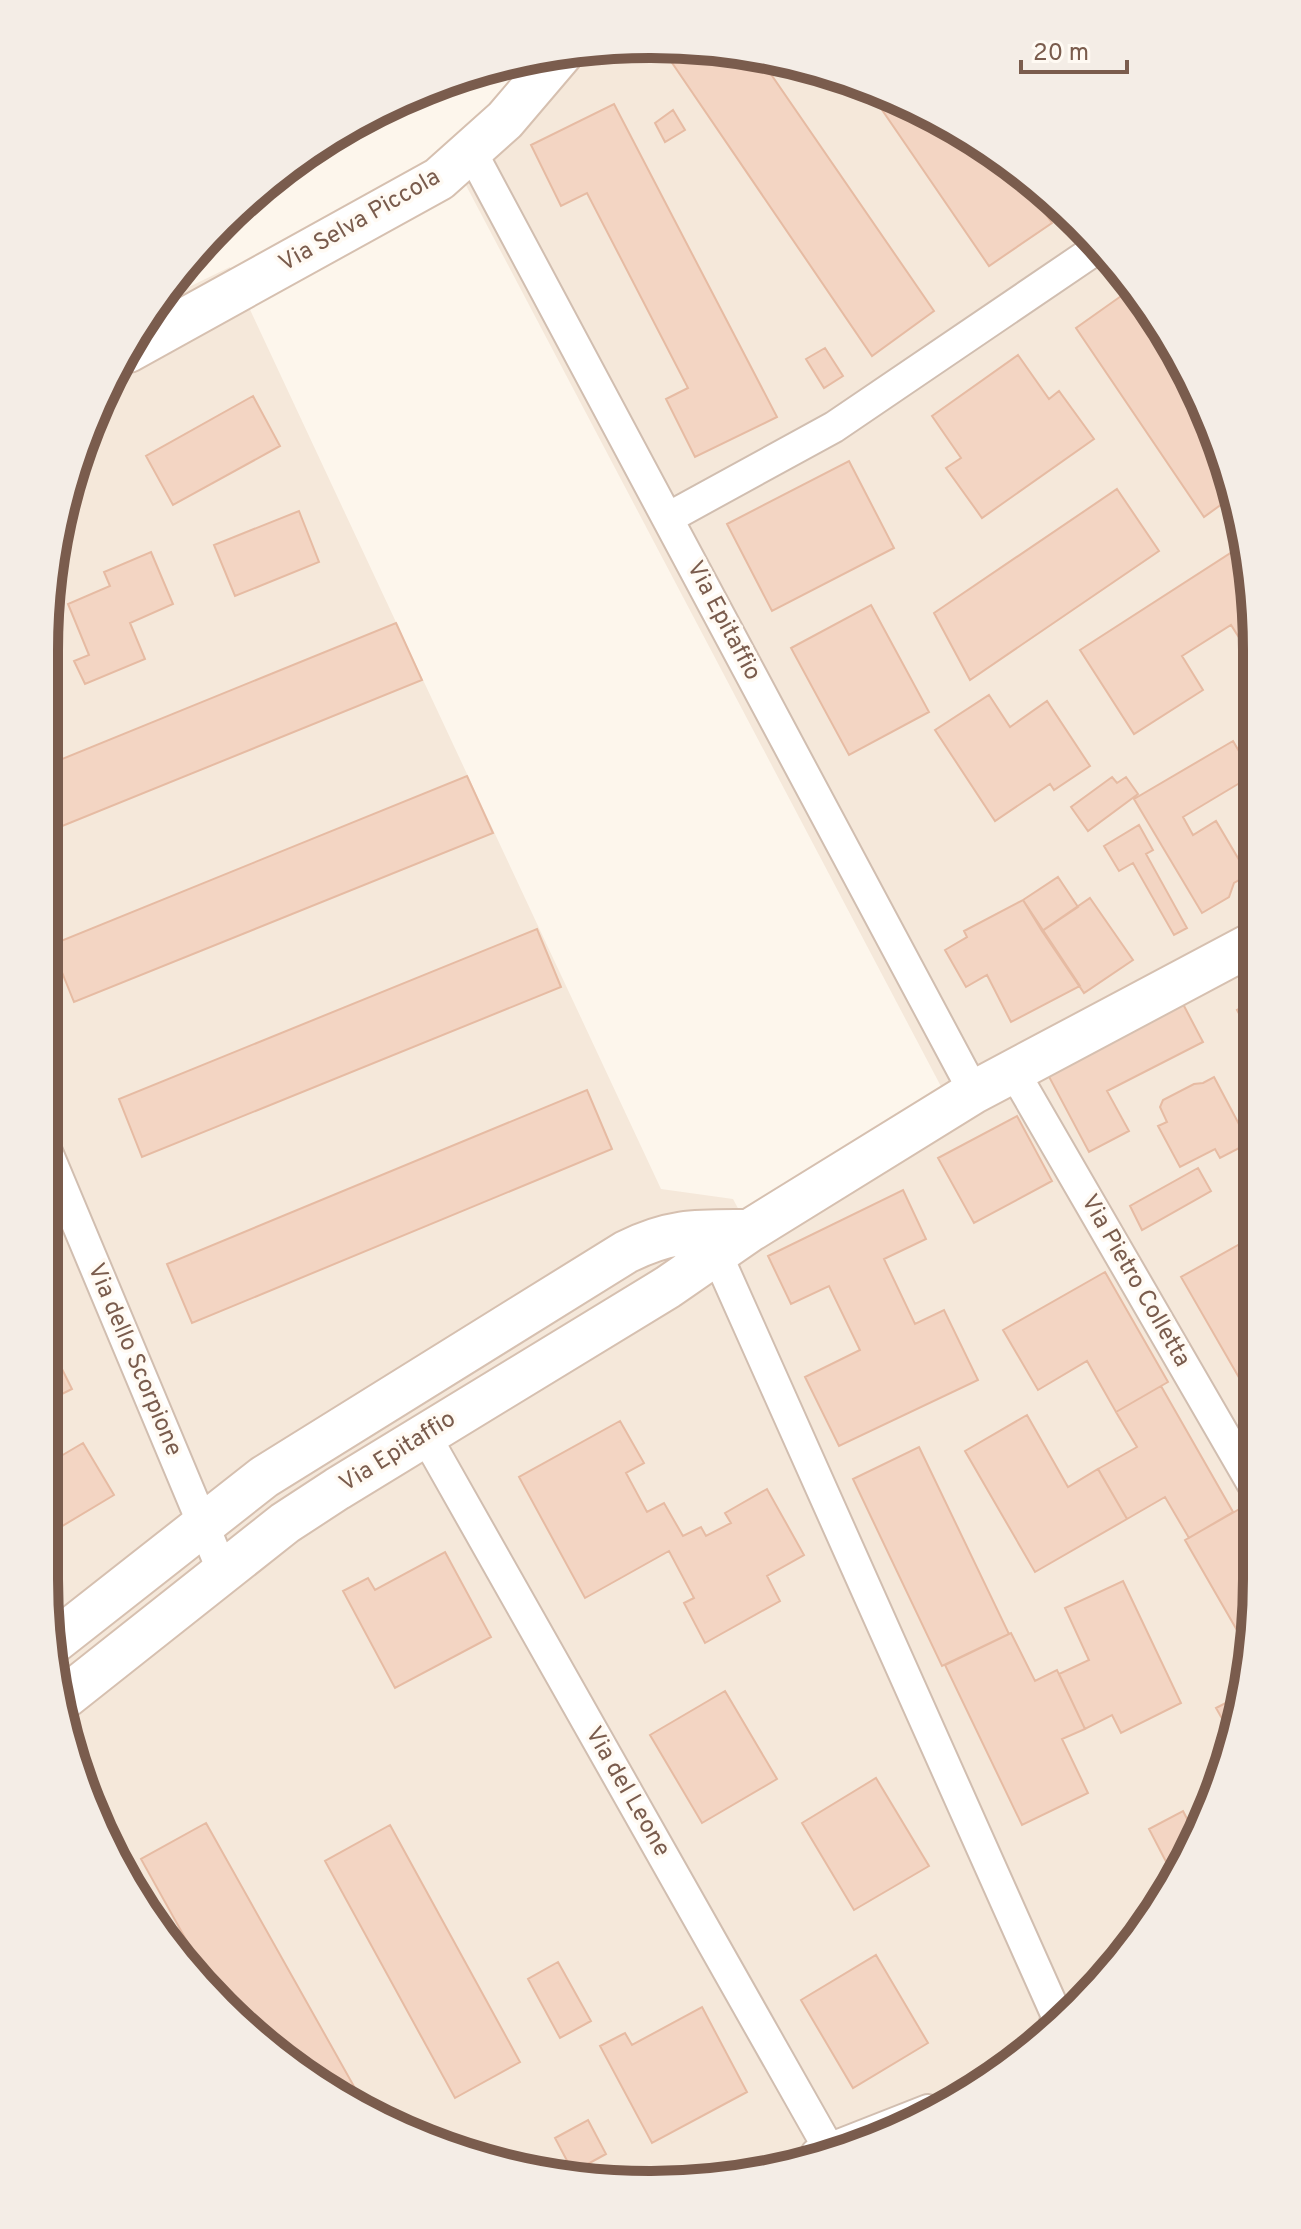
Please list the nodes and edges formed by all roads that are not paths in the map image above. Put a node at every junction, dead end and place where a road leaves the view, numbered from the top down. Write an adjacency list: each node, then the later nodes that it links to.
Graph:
1 (551, 67): 2 (street, Via Selva Piccola)
2 (471, 151): 4 (street, Via Selva Piccola); 5 (street, Via Epitaffio)
3 (1090, 253): 5 (street)
4 (145, 342)
5 (668, 518): 8 (street, Via Epitaffio)
6 (1243, 949): 7 (street, Via Epitaffio)
7 (1014, 1072): 8 (street, Via Epitaffio); 12 (street, Via Pietro Colletta)
8 (974, 1092): 10 (street, Via Epitaffio)
9 (58, 1178): 13 (street, Via dello Scorpione)
10 (724, 1239): 11 (street, Via Epitaffio); 13 (street, Via Epitaffio); 17 (street)
11 (425, 1435): 14 (street, Via Epitaffio); 18 (street, Via del Leone)
12 (1243, 1468)
13 (203, 1525): 14 (street, Via dello Scorpione); 15 (street, Via Epitaffio)
14 (223, 1572): 16 (street, Via Epitaffio)
15 (61, 1637)
16 (69, 1694)
17 (1055, 2011)
18 (820, 2146)

